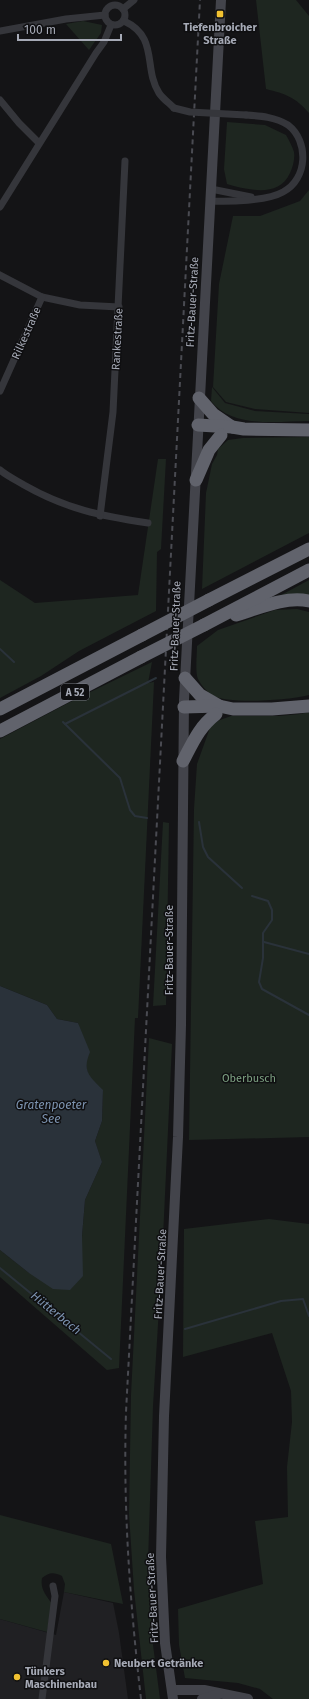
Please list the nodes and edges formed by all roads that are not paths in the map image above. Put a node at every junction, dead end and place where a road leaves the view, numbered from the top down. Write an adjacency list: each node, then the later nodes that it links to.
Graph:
1 (134, 0): 4 (street)
2 (221, 0): 12 (main road)
3 (112, 3): 4 (street); 5 (street)
4 (123, 8): 6 (street)
5 (105, 15): 7 (street); 8 (street)
6 (124, 21): 7 (street); 13 (street, bridge)
7 (111, 25): 10 (street)
8 (0, 31)
9 (0, 100): 10 (street)
10 (39, 143): 15 (street)
11 (125, 161): 18 (street, Rankestraße)
12 (211, 189): 13 (street); 14 (main road)
13 (257, 198): 14 (street)
14 (210, 201): 20 (main road, Fritz-Bauer-Straße)
15 (0, 207)
16 (0, 275): 17 (street)
17 (42, 297): 18 (street); 19 (street, Rilkestraße)
18 (119, 307): 27 (street, Rankestraße)
19 (0, 391)
20 (199, 398): 21 (highway); 22 (main road, Fritz-Bauer-Straße)
21 (238, 428): 22 (highway); 23 (highway); 24 (highway)
22 (198, 430): 24 (highway); 26 (main road, Fritz-Bauer-Straße)
23 (309, 430)
24 (221, 435): 26 (highway)
25 (0, 470): 27 (street)
26 (196, 480): 33 (main road, Fritz-Bauer-Straße)
27 (100, 516): 28 (street)
28 (148, 523)
29 (309, 549): 35 (highway, A 52, bridge)
30 (309, 570): 32 (highway, A 52)
31 (309, 601): 32 (highway)
32 (204, 625): 38 (highway, A 52, bridge)
33 (185, 678): 36 (main road, Fritz-Bauer-Straße); 37 (highway)
34 (306, 705): 37 (highway)
35 (0, 709)
36 (184, 710): 37 (highway); 39 (main road, Fritz-Bauer-Straße)
37 (218, 710): 39 (highway)
38 (0, 731)
39 (183, 761): 42 (main road, Fritz-Bauer-Straße)
40 (53, 1586): 43 (street)
41 (223, 1693): 42 (main road); 44 (main road); 45 (main road)
42 (172, 1694)
43 (42, 1699)
44 (202, 1699)
45 (248, 1699)

